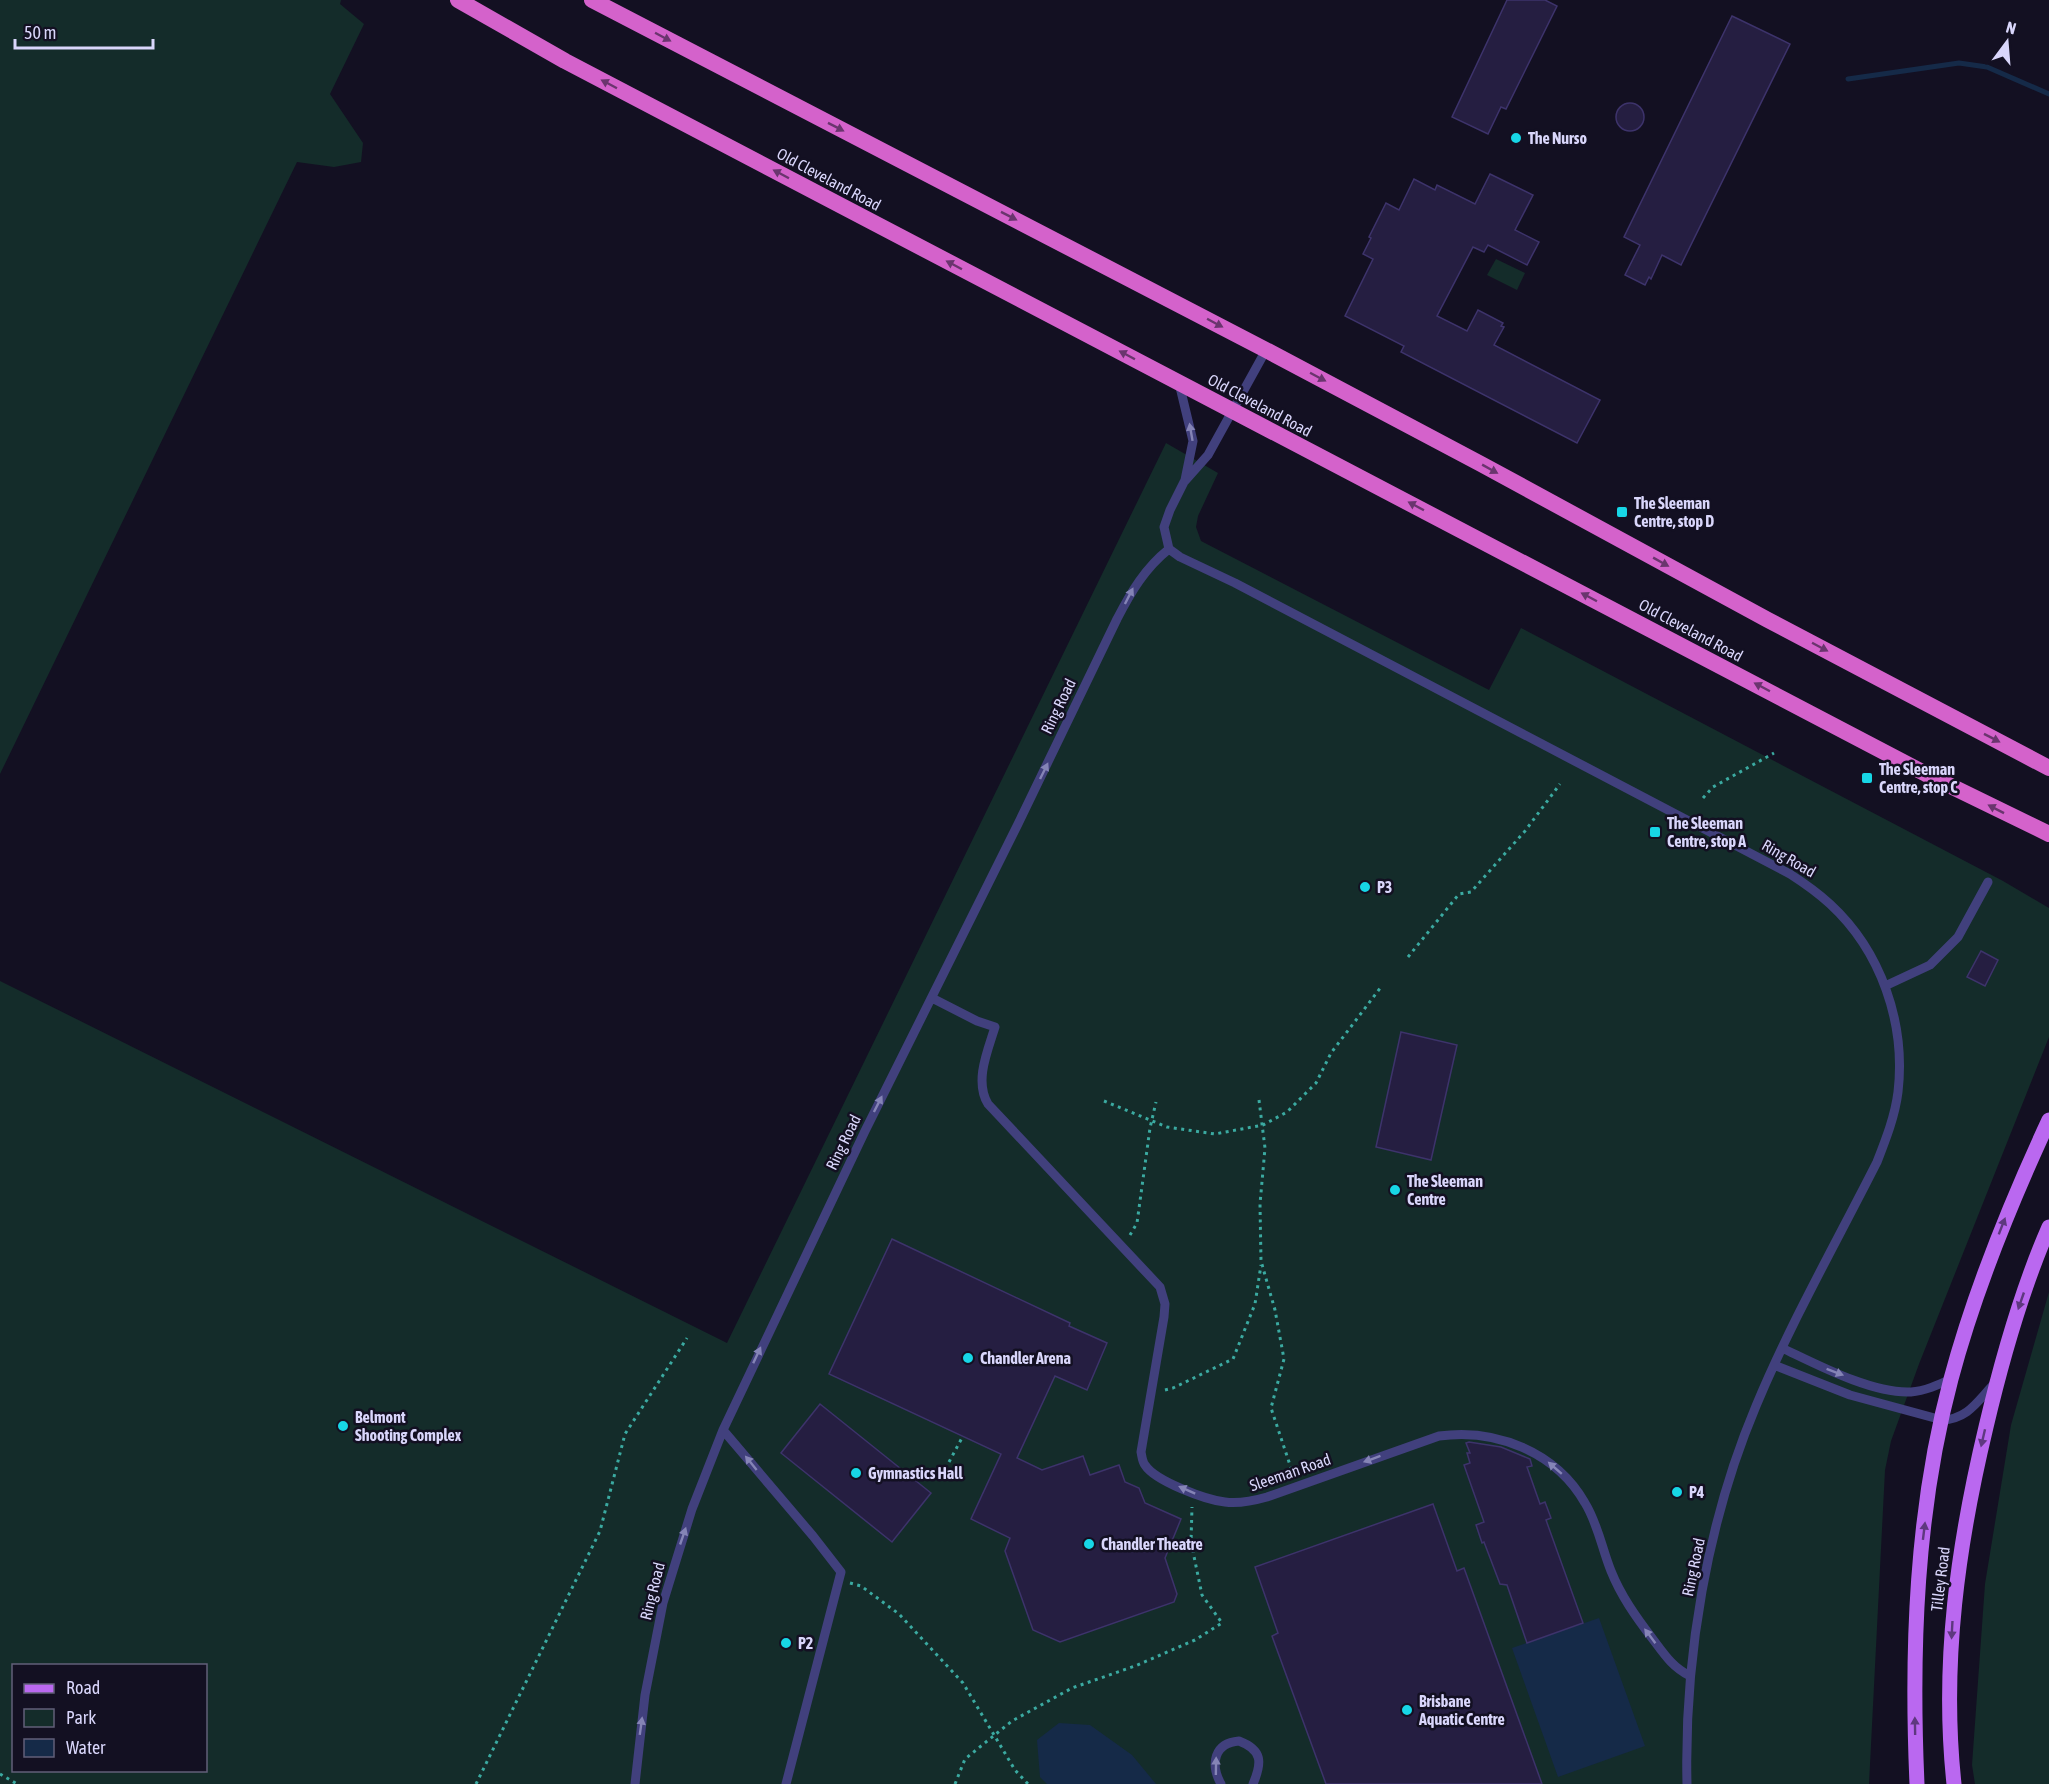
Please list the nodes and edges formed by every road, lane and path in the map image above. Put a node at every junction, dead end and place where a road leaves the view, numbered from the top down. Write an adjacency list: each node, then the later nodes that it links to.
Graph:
1 (458, 0): 4 (highway, Old Cleveland Road, one-way to 1)
2 (592, 0): 3 (highway, one-way to 3)
3 (1266, 350): 5 (lane); 9 (highway, one-way to 9)
4 (1179, 382): 5 (highway, Old Cleveland Road); 6 (lane, one-way to 4)
5 (1233, 411): 6 (lane); 12 (highway, Old Cleveland Road, one-way to 5)
6 (1184, 482): 7 (lane)
7 (1169, 549): 15 (lane, Ring Road); 17 (lane, Ring Road, one-way to 7)
8 (1774, 753): 11 (path)
9 (2049, 767)
10 (1560, 784): 14 (path)
11 (1703, 798)
12 (2049, 834)
13 (1988, 882): 15 (lane)
14 (1408, 957)
15 (1885, 986): 28 (lane, Ring Road)
16 (1381, 987): 23 (path)
17 (932, 998): 32 (lane, Sleeman Road); 34 (lane, Ring Road, one-way to 17)
18 (1259, 1100): 23 (path)
19 (1104, 1101): 22 (path)
20 (1156, 1102): 22 (path)
21 (2049, 1120): 30 (main road, Tilley Road, one-way to 21)
22 (1152, 1122): 23 (path); 25 (path)
23 (1263, 1125): 26 (path)
24 (2049, 1227): 31 (main road, Tilley Road, one-way to 31)
25 (1129, 1237)
26 (1261, 1261): 32 (path); 37 (path)
27 (687, 1338): 44 (path)
28 (1782, 1348): 29 (lane, Ring Road); 30 (lane, one-way to 30)
29 (1773, 1365): 33 (lane); 40 (lane, Ring Road)
30 (1951, 1379): 33 (main road, Tilley Road)
31 (1997, 1381): 33 (lane, Tilley Road); 53 (main road, Tilley Road, one-way to 53)
32 (1152, 1392): 38 (lane, Sleeman Road, one-way to 32)
33 (1942, 1420): 52 (main road, Tilley Road, one-way to 33)
34 (723, 1430): 39 (lane, one-way to 34); 45 (lane, Ring Road, one-way to 34)
35 (963, 1436): 36 (path)
36 (950, 1462)
37 (1298, 1486): 38 (lane, Sleeman Road); 40 (lane, Sleeman Road, one-way to 37)
38 (1196, 1494): 41 (path)
39 (840, 1581): 41 (path); 46 (lane)
40 (1690, 1676): 51 (lane, Ring Road)
41 (993, 1735): 47 (path); 48 (path)
42 (0, 1774): 43 (path)
43 (17, 1784)
44 (476, 1784)
45 (637, 1784)
46 (786, 1784)
47 (955, 1784)
48 (1028, 1784)
49 (1221, 1784): 50 (lane, one-way to 50)
50 (1254, 1784)
51 (1687, 1784)
52 (1917, 1784)
53 (1954, 1784)

